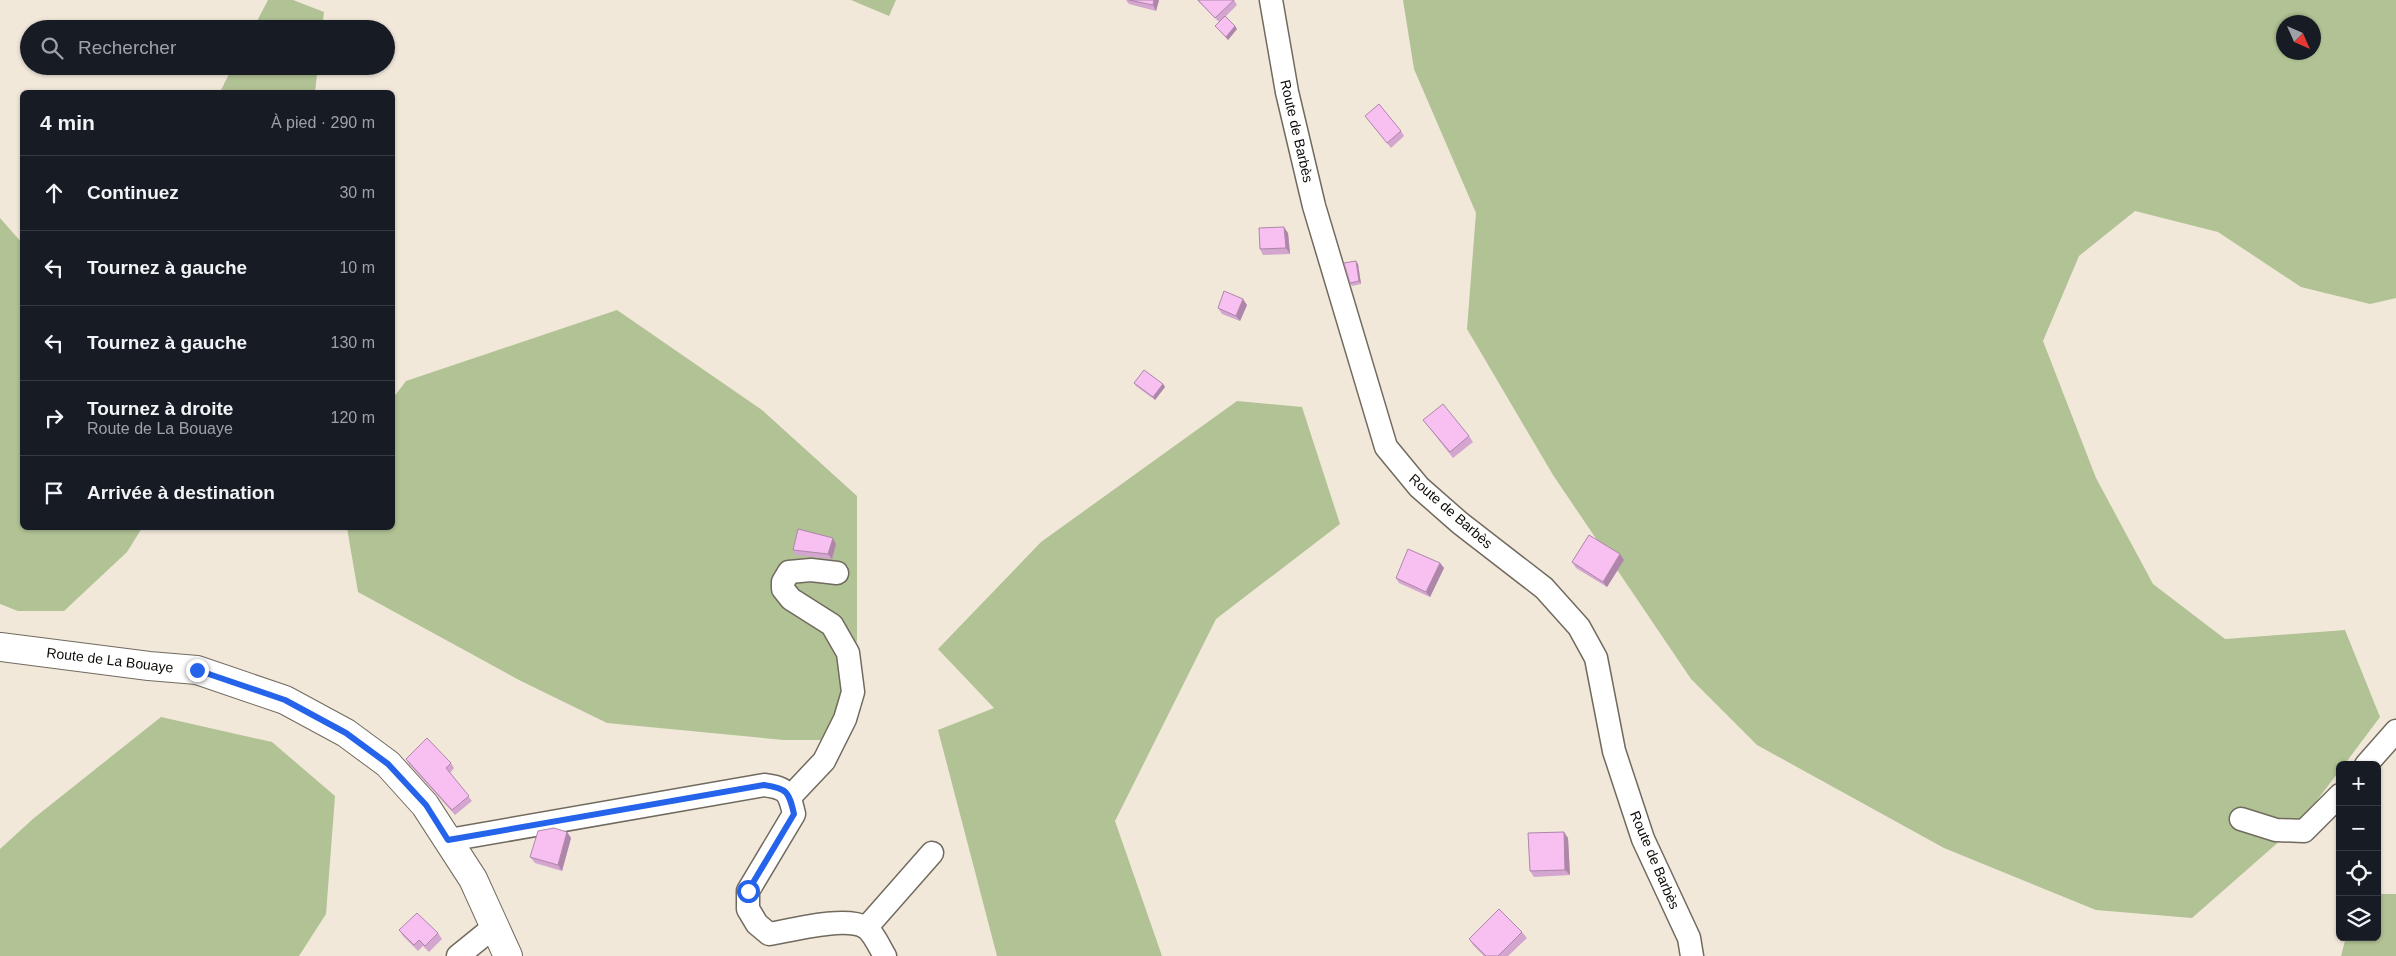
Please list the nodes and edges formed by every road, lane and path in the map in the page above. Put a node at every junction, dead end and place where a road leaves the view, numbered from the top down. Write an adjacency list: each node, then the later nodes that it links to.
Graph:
1 (1271, 0): 16 (street, Route de Barbès)
2 (837, 573): 6 (street)
3 (0, 646): 9 (main road, Route de La Bouaye)
4 (2396, 731): 5 (street)
5 (2370, 761)
6 (790, 797): 9 (street); 12 (street)
7 (2336, 799): 8 (street)
8 (2241, 819)
9 (448, 840): 11 (main road, Route de La Bouaye)
10 (932, 853): 12 (street)
11 (495, 926): 13 (street); 14 (main road, Route de La Bouaye)
12 (866, 928): 15 (street)
13 (458, 956)
14 (508, 956)
15 (885, 956)
16 (1692, 956)

